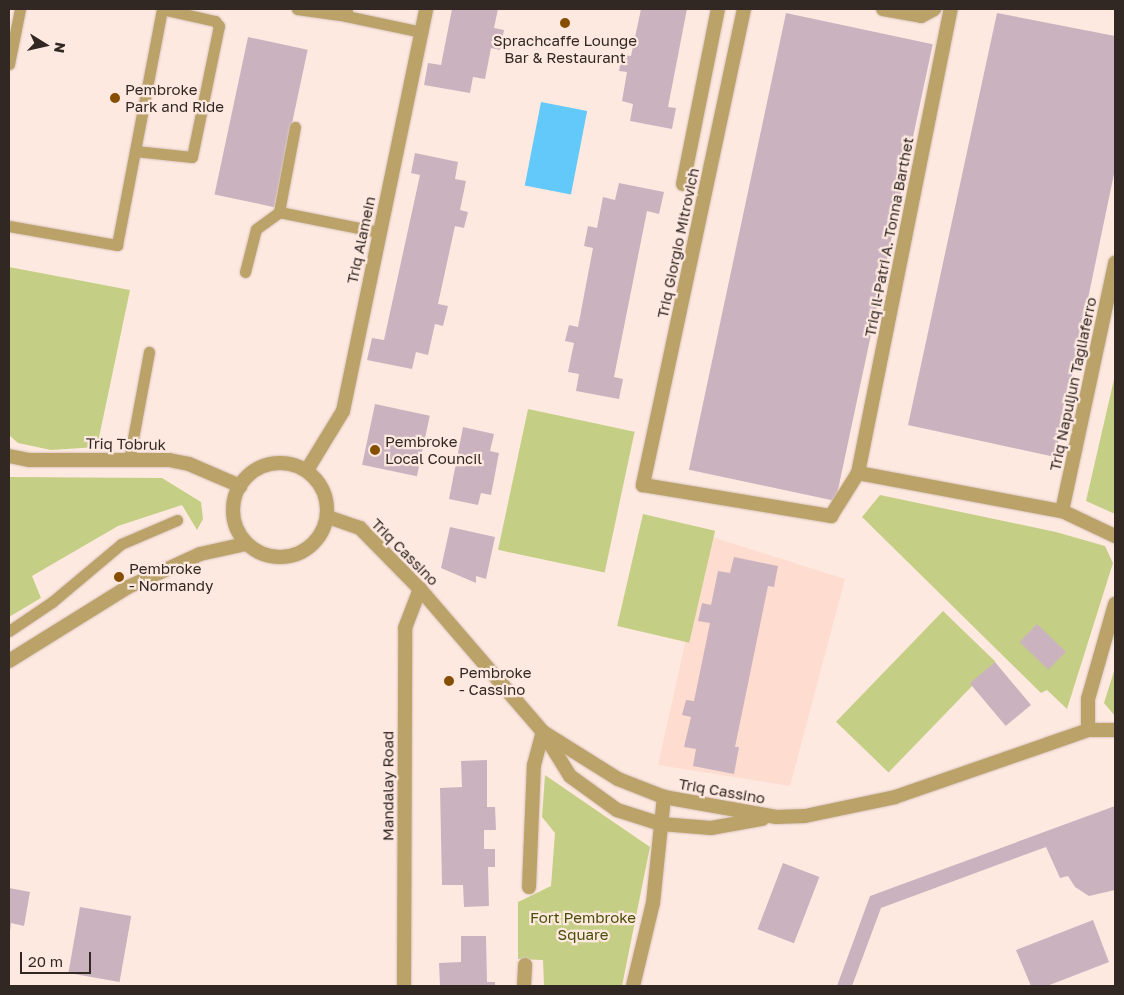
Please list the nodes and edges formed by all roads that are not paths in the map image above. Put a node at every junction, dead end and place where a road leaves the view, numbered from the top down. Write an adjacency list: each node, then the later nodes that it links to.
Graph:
1 (20, 9): 12 (lane)
2 (162, 9): 14 (lane); 14 (lane)
3 (296, 9): 10 (lane)
4 (426, 9): 11 (street, Triq Alamein)
5 (718, 9): 15 (street)
6 (744, 9): 25 (street, Triq Giorgio Mitrovich)
7 (883, 9): 8 (street)
8 (934, 9)
9 (952, 9): 25 (street, Triq il-Patri A. Tonna Barthet)
10 (346, 12): 11 (lane)
11 (422, 32): 18 (street, Triq Alamein)
12 (9, 64)
13 (295, 127): 16 (lane)
14 (135, 151): 17 (lane)
15 (683, 184)
16 (279, 212): 18 (lane); 20 (lane)
17 (9, 226)
18 (379, 232): 24 (street, Triq Alamein)
19 (1115, 263): 27 (street, Triq Napuljun Tagliaferro)
20 (245, 272)
21 (149, 352): 23 (lane)
22 (9, 456): 23 (street, Triq Tobruk)
23 (129, 460): 26 (street, Triq Tobruk)
24 (307, 470): 26 (street); 28 (street)
25 (858, 473): 27 (street)
26 (240, 486): 31 (street)
27 (1062, 511): 30 (street)
28 (328, 517): 31 (street); 32 (street, Triq Cassino)
29 (177, 520): 34 (lane)
30 (1115, 536)
31 (245, 544): 35 (street)
32 (420, 588): 38 (street, Triq Cassino); 44 (street, Mandalay Road)
33 (1115, 604): 36 (street)
34 (9, 631)
35 (9, 661)
36 (1088, 730): 37 (street, Triq Cassino); 40 (street, Triq Cassino)
37 (1115, 730)
38 (544, 732): 39 (street, Triq Cassino); 41 (street); 42 (street)
39 (664, 797): 40 (street, Triq Cassino); 41 (street)
40 (776, 817): 41 (street)
41 (661, 824): 46 (street)
42 (529, 886)
43 (524, 965): 45 (street)
44 (404, 986)
45 (524, 986)
46 (633, 986)

